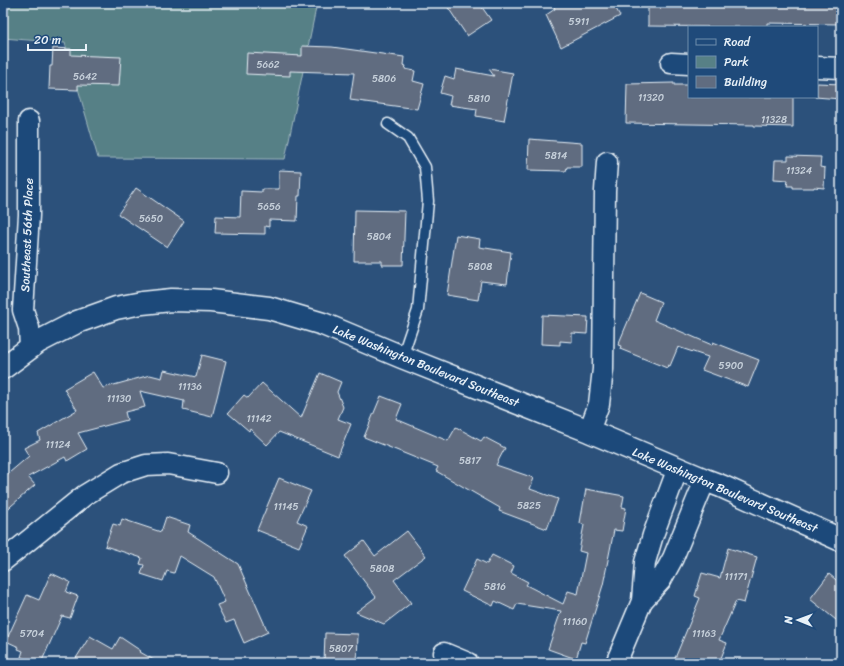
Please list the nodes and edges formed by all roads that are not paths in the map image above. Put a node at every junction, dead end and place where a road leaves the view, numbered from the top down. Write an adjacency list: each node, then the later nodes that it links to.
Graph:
1 (818, 67): 2 (street)
2 (841, 68)
3 (29, 121): 6 (street, Southeast 56th Place)
4 (388, 124): 7 (lane)
5 (607, 162): 9 (street)
6 (30, 348): 7 (main road, Lake Washington Boulevard Southeast); 8 (main road, Lake Washington Boulevard Southeast)
7 (402, 357): 9 (main road, Lake Washington Boulevard Southeast)
8 (3, 368)
9 (589, 431): 10 (main road, Lake Washington Boulevard Southeast)
10 (678, 468): 12 (main road, Lake Washington Boulevard Southeast); 15 (street)
11 (217, 472): 14 (street)
12 (705, 480): 13 (main road, Lake Washington Boulevard Southeast); 15 (street)
13 (841, 540)
14 (3, 561)
15 (642, 601): 18 (street)
16 (444, 652): 17 (street)
17 (468, 663)
18 (616, 663)

